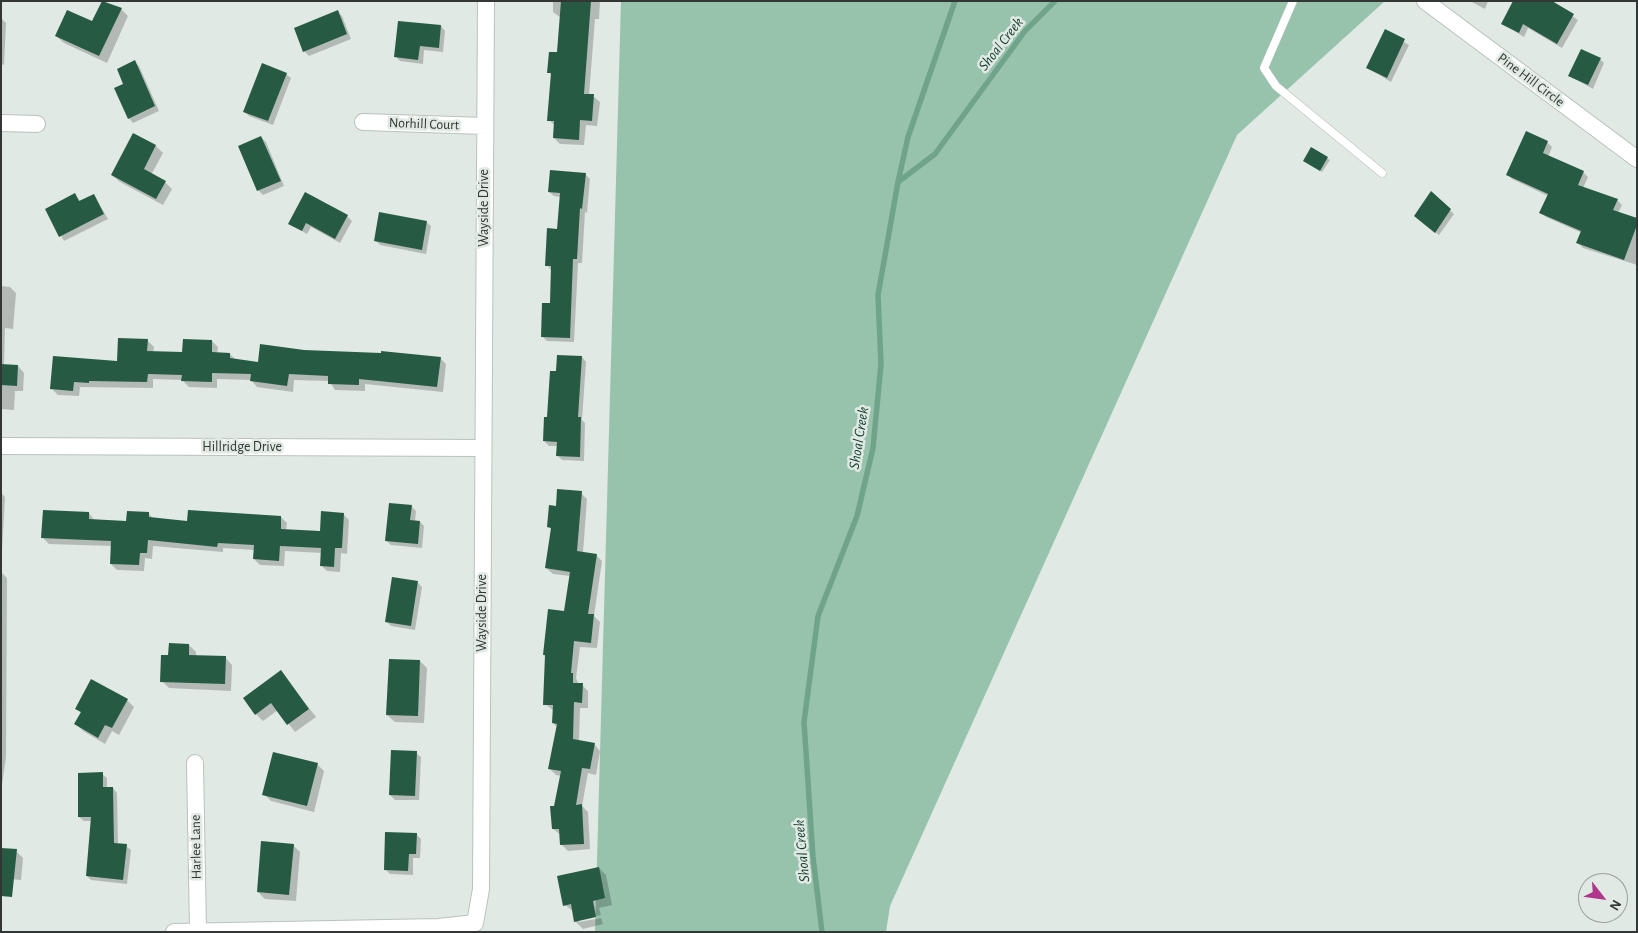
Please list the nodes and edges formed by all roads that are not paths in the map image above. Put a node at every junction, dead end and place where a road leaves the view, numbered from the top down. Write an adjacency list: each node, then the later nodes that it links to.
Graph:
1 (486, 1): 7 (street, Wayside Drive)
2 (1293, 1): 9 (lane)
3 (1426, 1): 8 (street, Pine Hill Circle)
4 (362, 122): 7 (street, Norhill Court)
5 (1, 123): 6 (street)
6 (37, 124)
7 (485, 126): 11 (street, Wayside Drive)
8 (1637, 159)
9 (1382, 173)
10 (1, 446): 11 (street, Hillridge Drive)
11 (483, 448): 13 (street, Wayside Drive)
12 (195, 763): 13 (street, Harlee Lane)
13 (198, 931): 14 (street, Wayside Drive)
14 (174, 932)

